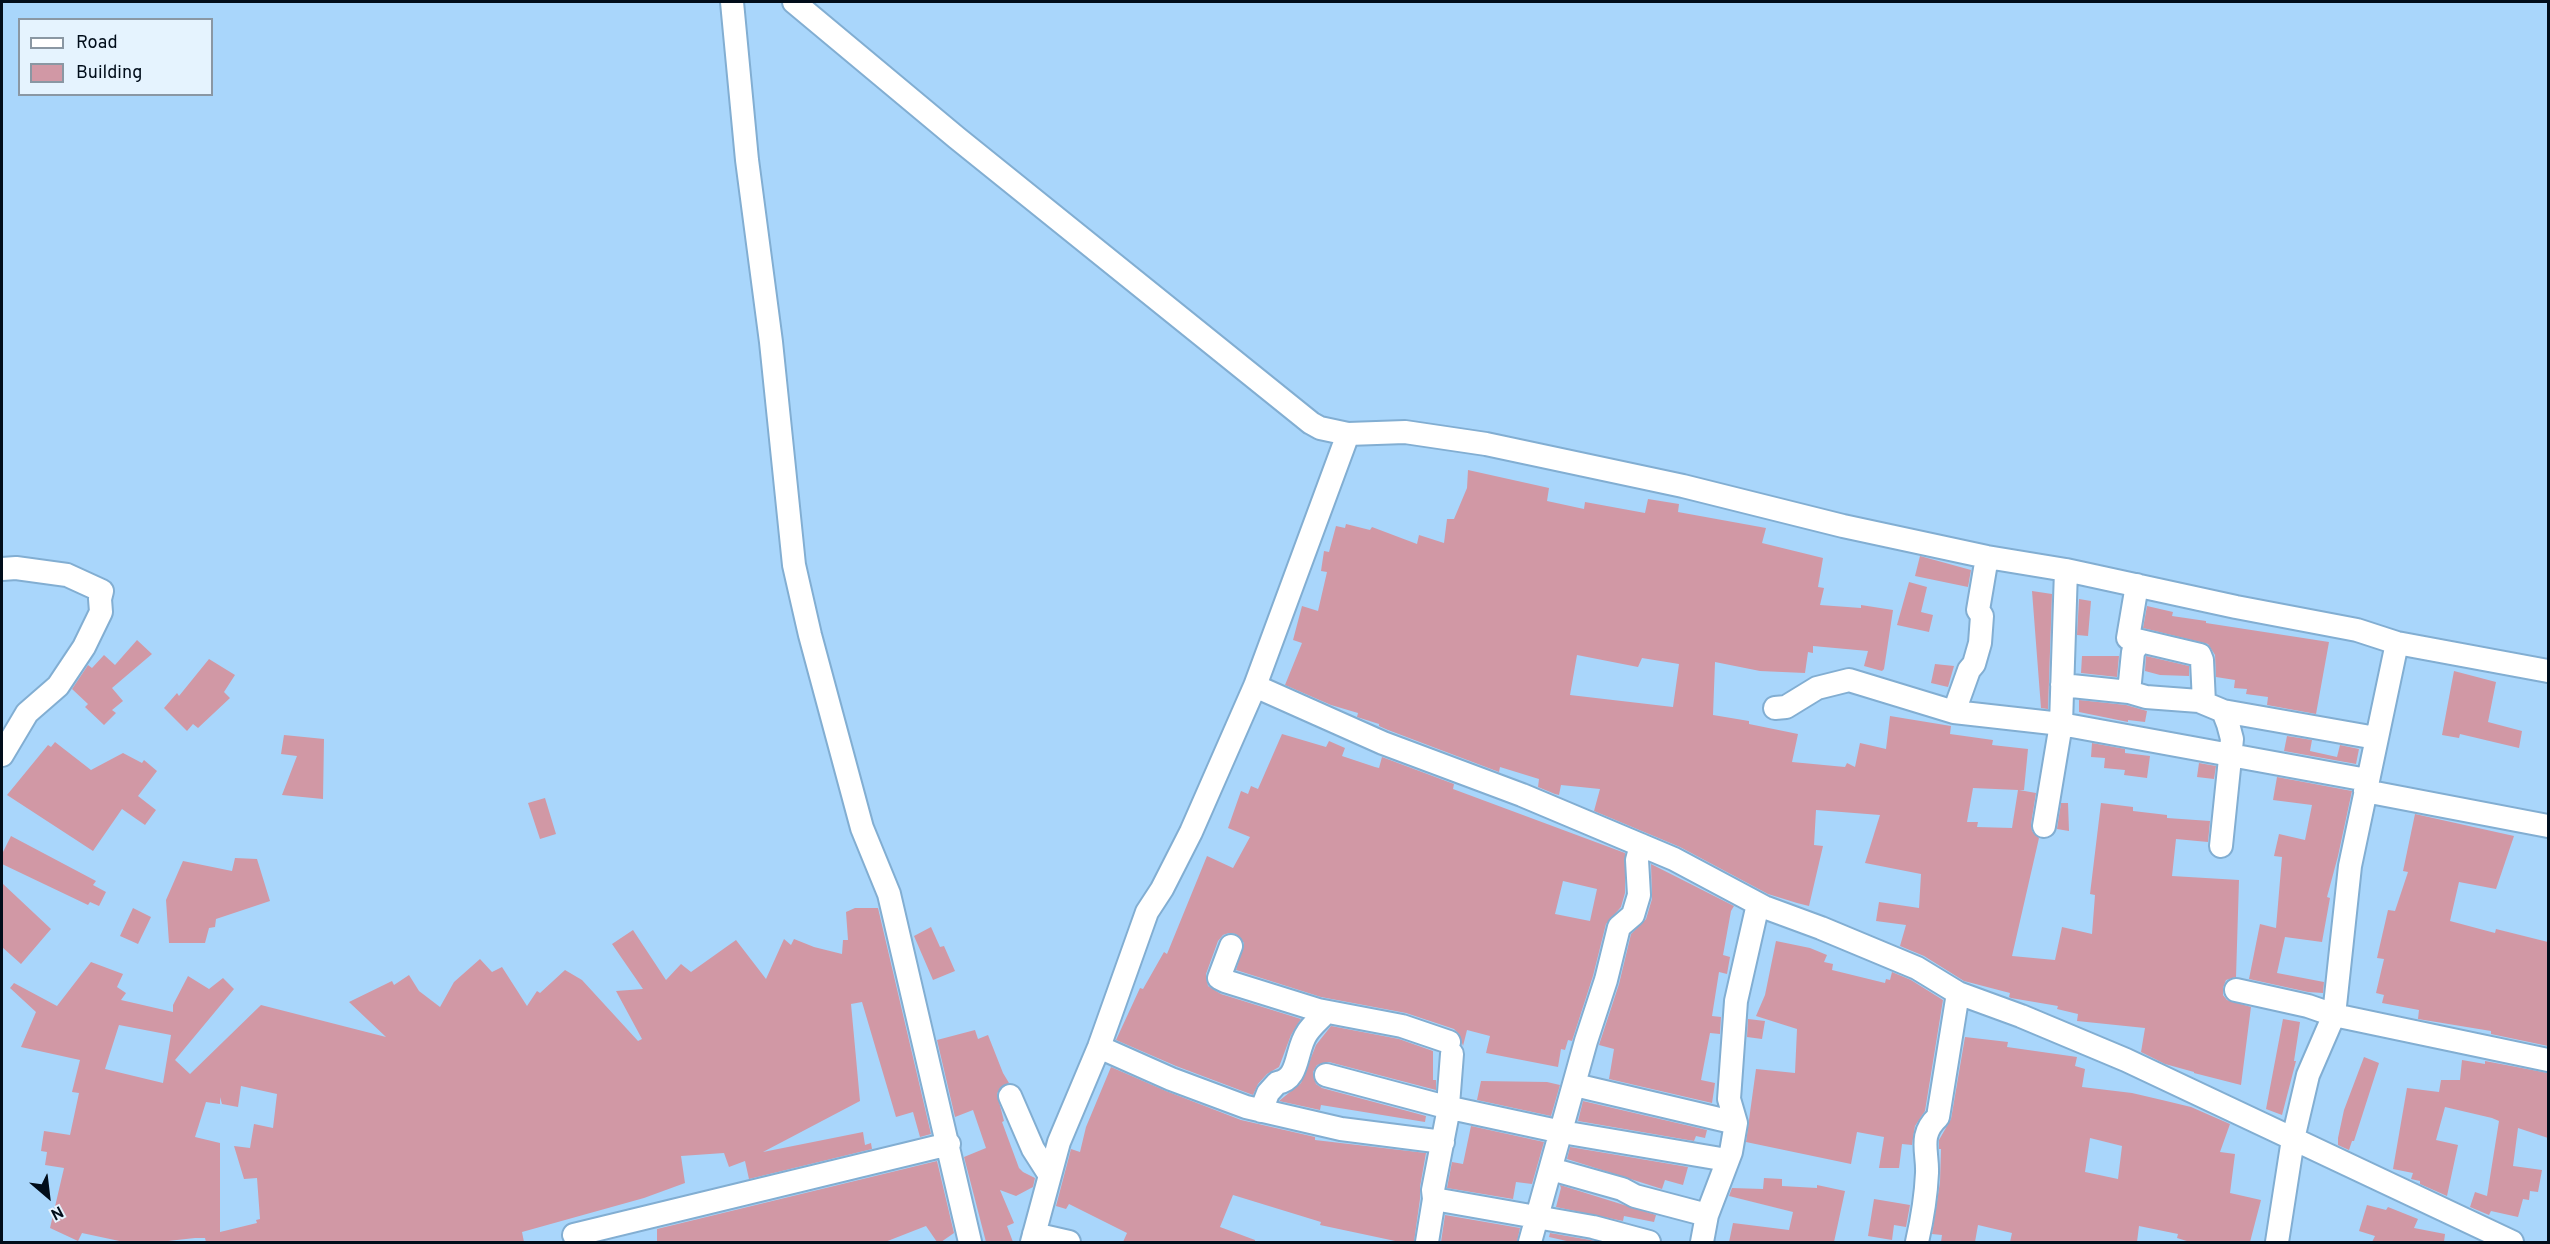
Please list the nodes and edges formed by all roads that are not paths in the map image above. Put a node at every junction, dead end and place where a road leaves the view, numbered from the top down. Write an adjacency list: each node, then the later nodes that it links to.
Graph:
1 (732, 2): 43 (street)
2 (794, 2): 3 (street)
3 (1348, 434): 4 (street); 12 (street)
4 (1987, 557): 6 (street); 16 (street)
5 (2, 568): 19 (street)
6 (2066, 570): 7 (street); 11 (street)
7 (2137, 585): 8 (street); 9 (street)
8 (2140, 641): 13 (street); 14 (street)
9 (2397, 643): 10 (street); 18 (street)
10 (2548, 671)
11 (2062, 685): 13 (street); 17 (street)
12 (1255, 687): 24 (street); 32 (street)
13 (2129, 692): 14 (street)
14 (2213, 707): 18 (street); 20 (street)
15 (1775, 708): 16 (street)
16 (1954, 712): 17 (street)
17 (2061, 724): 20 (street); 22 (street)
18 (2376, 738): 21 (street)
19 (2, 755)
20 (2231, 755): 21 (street); 25 (street)
21 (2366, 786): 23 (street); 31 (street)
22 (2043, 826)
23 (2548, 826)
24 (1641, 845): 26 (street); 35 (street)
25 (2222, 846)
26 (1758, 904): 29 (street); 39 (street)
27 (1231, 946): 30 (street)
28 (2236, 990): 31 (street)
29 (1958, 993): 41 (street); 58 (street)
30 (1326, 1012): 37 (street); 38 (street)
31 (2334, 1015): 33 (street); 41 (street)
32 (1099, 1047): 38 (street); 46 (street)
33 (2548, 1060)
34 (1326, 1075): 37 (street)
35 (1575, 1085): 39 (street); 40 (street)
36 (1010, 1096): 46 (street)
37 (1446, 1107): 40 (street); 42 (street)
38 (1261, 1111): 42 (street)
39 (1736, 1123): 44 (street)
40 (1562, 1132): 44 (street); 45 (street)
41 (2293, 1139): 59 (street); 60 (street)
42 (1443, 1142): 47 (street)
43 (948, 1144): 50 (street); 52 (street)
44 (1727, 1160): 48 (street)
45 (1551, 1169): 48 (street); 49 (street)
46 (1049, 1174): 51 (street)
47 (1434, 1199): 49 (street); 54 (street)
48 (1707, 1215): 57 (street)
49 (1537, 1216): 55 (street); 56 (street)
50 (574, 1235)
51 (1033, 1238): 53 (street)
52 (970, 1242)
53 (1069, 1242)
54 (1427, 1242)
55 (1530, 1242)
56 (1648, 1242)
57 (1702, 1242)
58 (1917, 1242)
59 (2277, 1242)
60 (2512, 1242)

